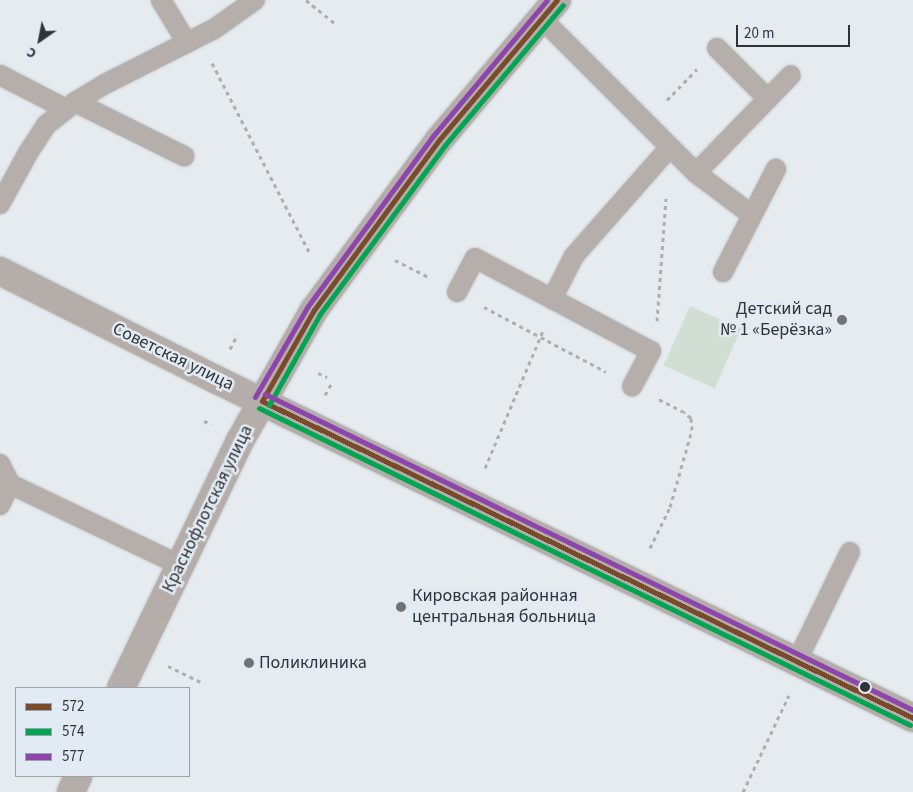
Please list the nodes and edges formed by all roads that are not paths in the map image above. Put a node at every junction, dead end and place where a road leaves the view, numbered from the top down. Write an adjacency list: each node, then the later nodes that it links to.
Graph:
1 (160, 0): 4 (lane)
2 (255, 0): 4 (lane)
3 (549, 9): 10 (lane); 21 (street, Краснофлотская улица)
4 (193, 40): 9 (lane)
5 (717, 48): 8 (lane)
6 (0, 75): 9 (lane)
7 (791, 75): 8 (lane)
8 (768, 99): 13 (lane)
9 (71, 106): 11 (lane); 14 (lane)
10 (670, 147): 13 (lane); 19 (lane)
11 (184, 156)
12 (776, 169): 15 (lane)
13 (696, 173): 15 (lane)
14 (0, 204)
15 (752, 215): 17 (lane)
16 (0, 271): 21 (street, Советская улица)
17 (723, 272)
18 (457, 292): 19 (lane)
19 (552, 299): 20 (lane)
20 (632, 386)
21 (262, 401): 26 (street, Краснофлотская улица); 27 (street, Советская улица)
22 (0, 464): 23 (lane)
23 (10, 484): 24 (lane); 26 (lane)
24 (0, 505)
25 (850, 552): 27 (lane)
26 (180, 565): 28 (street, Краснофлотская улица)
27 (797, 661): 29 (street, Советская улица)
28 (121, 687)
29 (913, 718)
30 (78, 777): 31 (street)
31 (71, 792)

